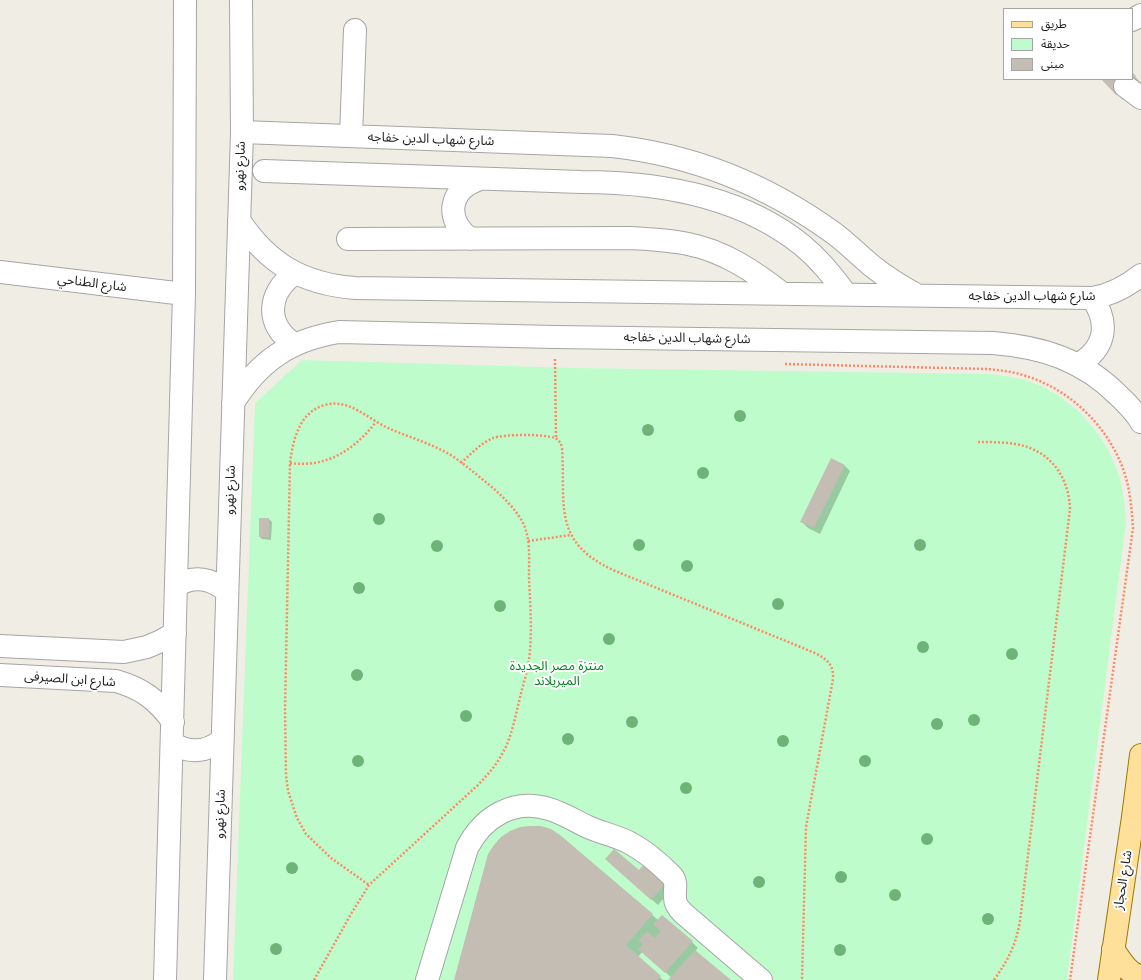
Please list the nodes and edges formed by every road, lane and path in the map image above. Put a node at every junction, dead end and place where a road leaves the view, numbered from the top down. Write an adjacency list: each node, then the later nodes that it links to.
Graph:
1 (186, 0): 14 (street)
2 (241, 0): 4 (street, شارع نهرو)
3 (356, 30): 5 (street)
4 (242, 132): 5 (street, شارع شهاب الدين خفاجه); 8 (street, شارع نهرو)
5 (351, 136): 17 (street, شارع شهاب الدين خفاجه)
6 (264, 171): 7 (street)
7 (480, 179): 10 (street); 16 (street)
8 (239, 220): 12 (street, شارع شهاب الدين خفاجه); 25 (street, شارع نهرو)
9 (348, 239): 10 (street)
10 (470, 239): 15 (street)
11 (0, 272): 14 (street, شارع الطناحي)
12 (295, 273): 15 (street, شارع شهاب الدين خفاجه); 19 (street)
13 (1141, 275): 18 (street, شارع شهاب الدين خفاجه)
14 (184, 294): 34 (street)
15 (783, 294): 16 (street, شارع شهاب الدين خفاجه)
16 (846, 294): 17 (street, شارع شهاب الدين خفاجه)
17 (916, 295): 18 (street, شارع شهاب الدين خفاجه)
18 (1092, 298): 23 (street)
19 (294, 344): 23 (street, شارع شهاب الدين خفاجه); 25 (street, شارع شهاب الدين خفاجه)
20 (548, 358): 21 (path)
21 (555, 359)
22 (779, 364): 53 (path)
23 (1077, 365): 27 (street, شارع شهاب الدين خفاجه)
24 (556, 367): 28 (path)
25 (233, 403): 35 (street, شارع نهرو)
26 (376, 422): 30 (path); 30 (path); 31 (path)
27 (1141, 422)
28 (556, 439): 31 (path); 32 (path)
29 (978, 442): 52 (path)
30 (290, 463): 43 (path)
31 (461, 463): 33 (path)
32 (571, 535): 33 (path); 46 (path)
33 (528, 541): 43 (path)
34 (176, 586): 35 (street); 36 (street)
35 (227, 592): 40 (street, شارع نهرو)
36 (175, 633): 37 (street); 39 (street)
37 (0, 646)
38 (0, 675): 39 (street, شارع ابن الصيرفى)
39 (173, 722): 41 (street)
40 (222, 740): 41 (street); 48 (street, شارع نهرو)
41 (172, 743): 47 (street)
42 (1141, 756): 44 (main road, شارع الحجاز)
43 (369, 885): 49 (path)
44 (1113, 949): 45 (main road); 54 (main road, شارع الحجاز)
45 (1141, 976)
46 (802, 979)
47 (165, 980)
48 (214, 980)
49 (314, 980)
50 (427, 980): 51 (street)
51 (762, 980)
52 (994, 980)
53 (1070, 980)
54 (1109, 980)

